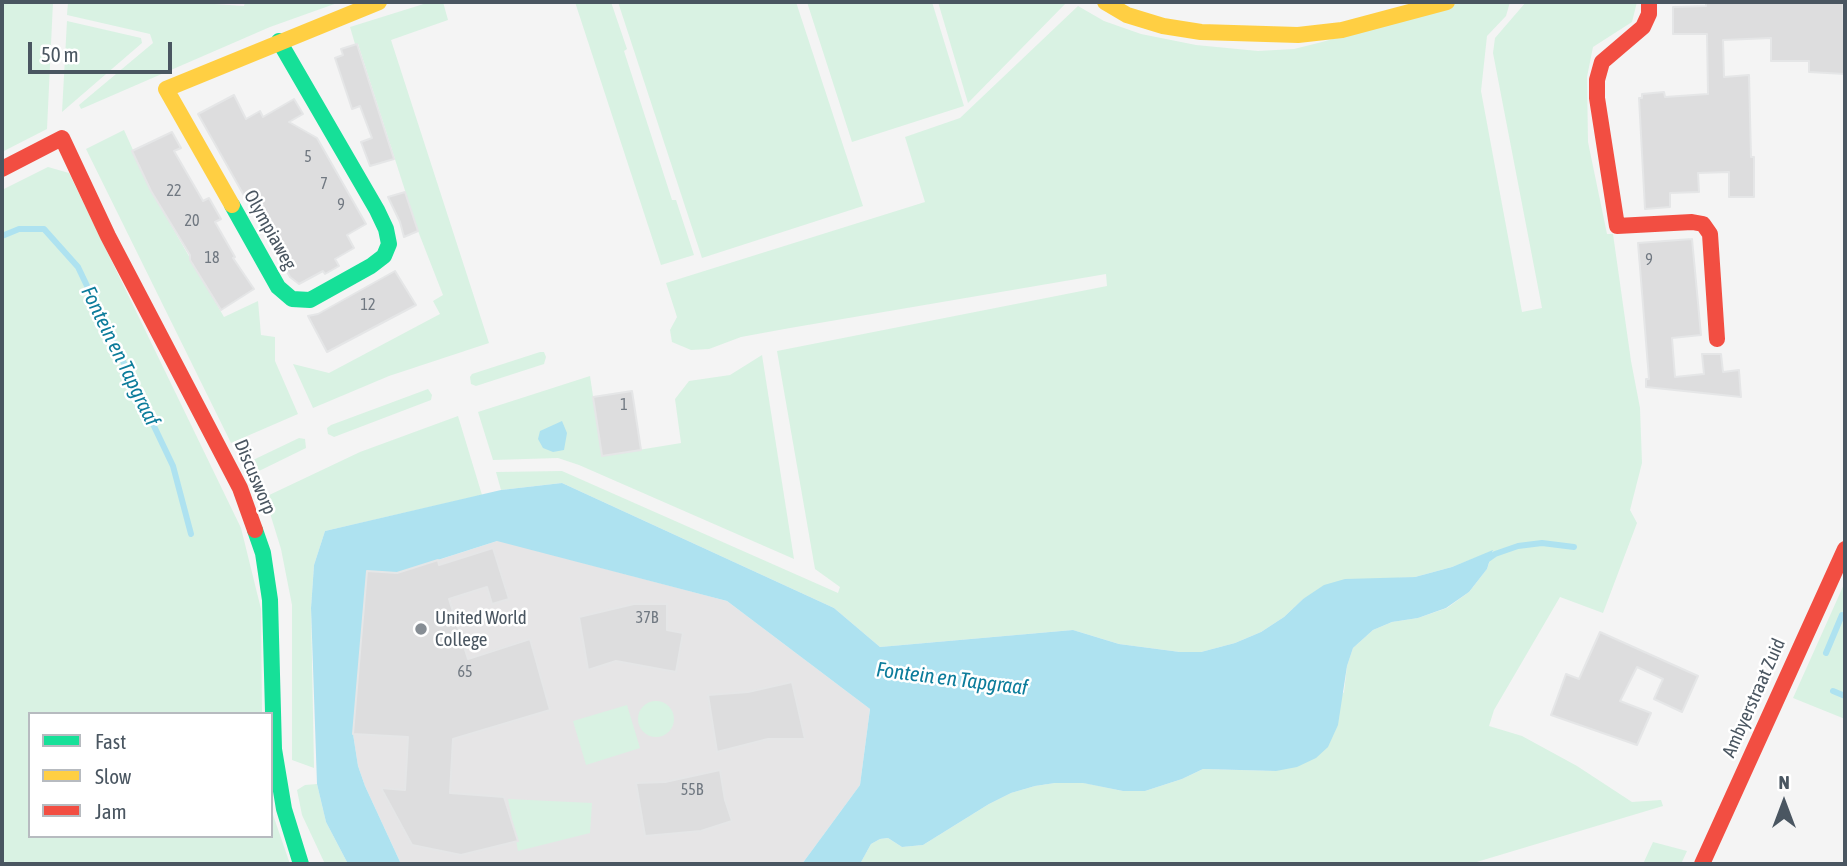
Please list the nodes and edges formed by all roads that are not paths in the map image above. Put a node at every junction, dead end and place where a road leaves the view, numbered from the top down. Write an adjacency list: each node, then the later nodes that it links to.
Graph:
1 (379, 2): 5 (street, Olympiaweg)
2 (1447, 2): 4 (street)
3 (1648, 2): 7 (street)
4 (1106, 3)
5 (279, 41): 5 (street, Olympiaweg)
6 (2, 169): 9 (street, Discusworp)
7 (1717, 339)
8 (1845, 549): 10 (street, Ambyerstraat Zuid)
9 (301, 864)
10 (1702, 864)

